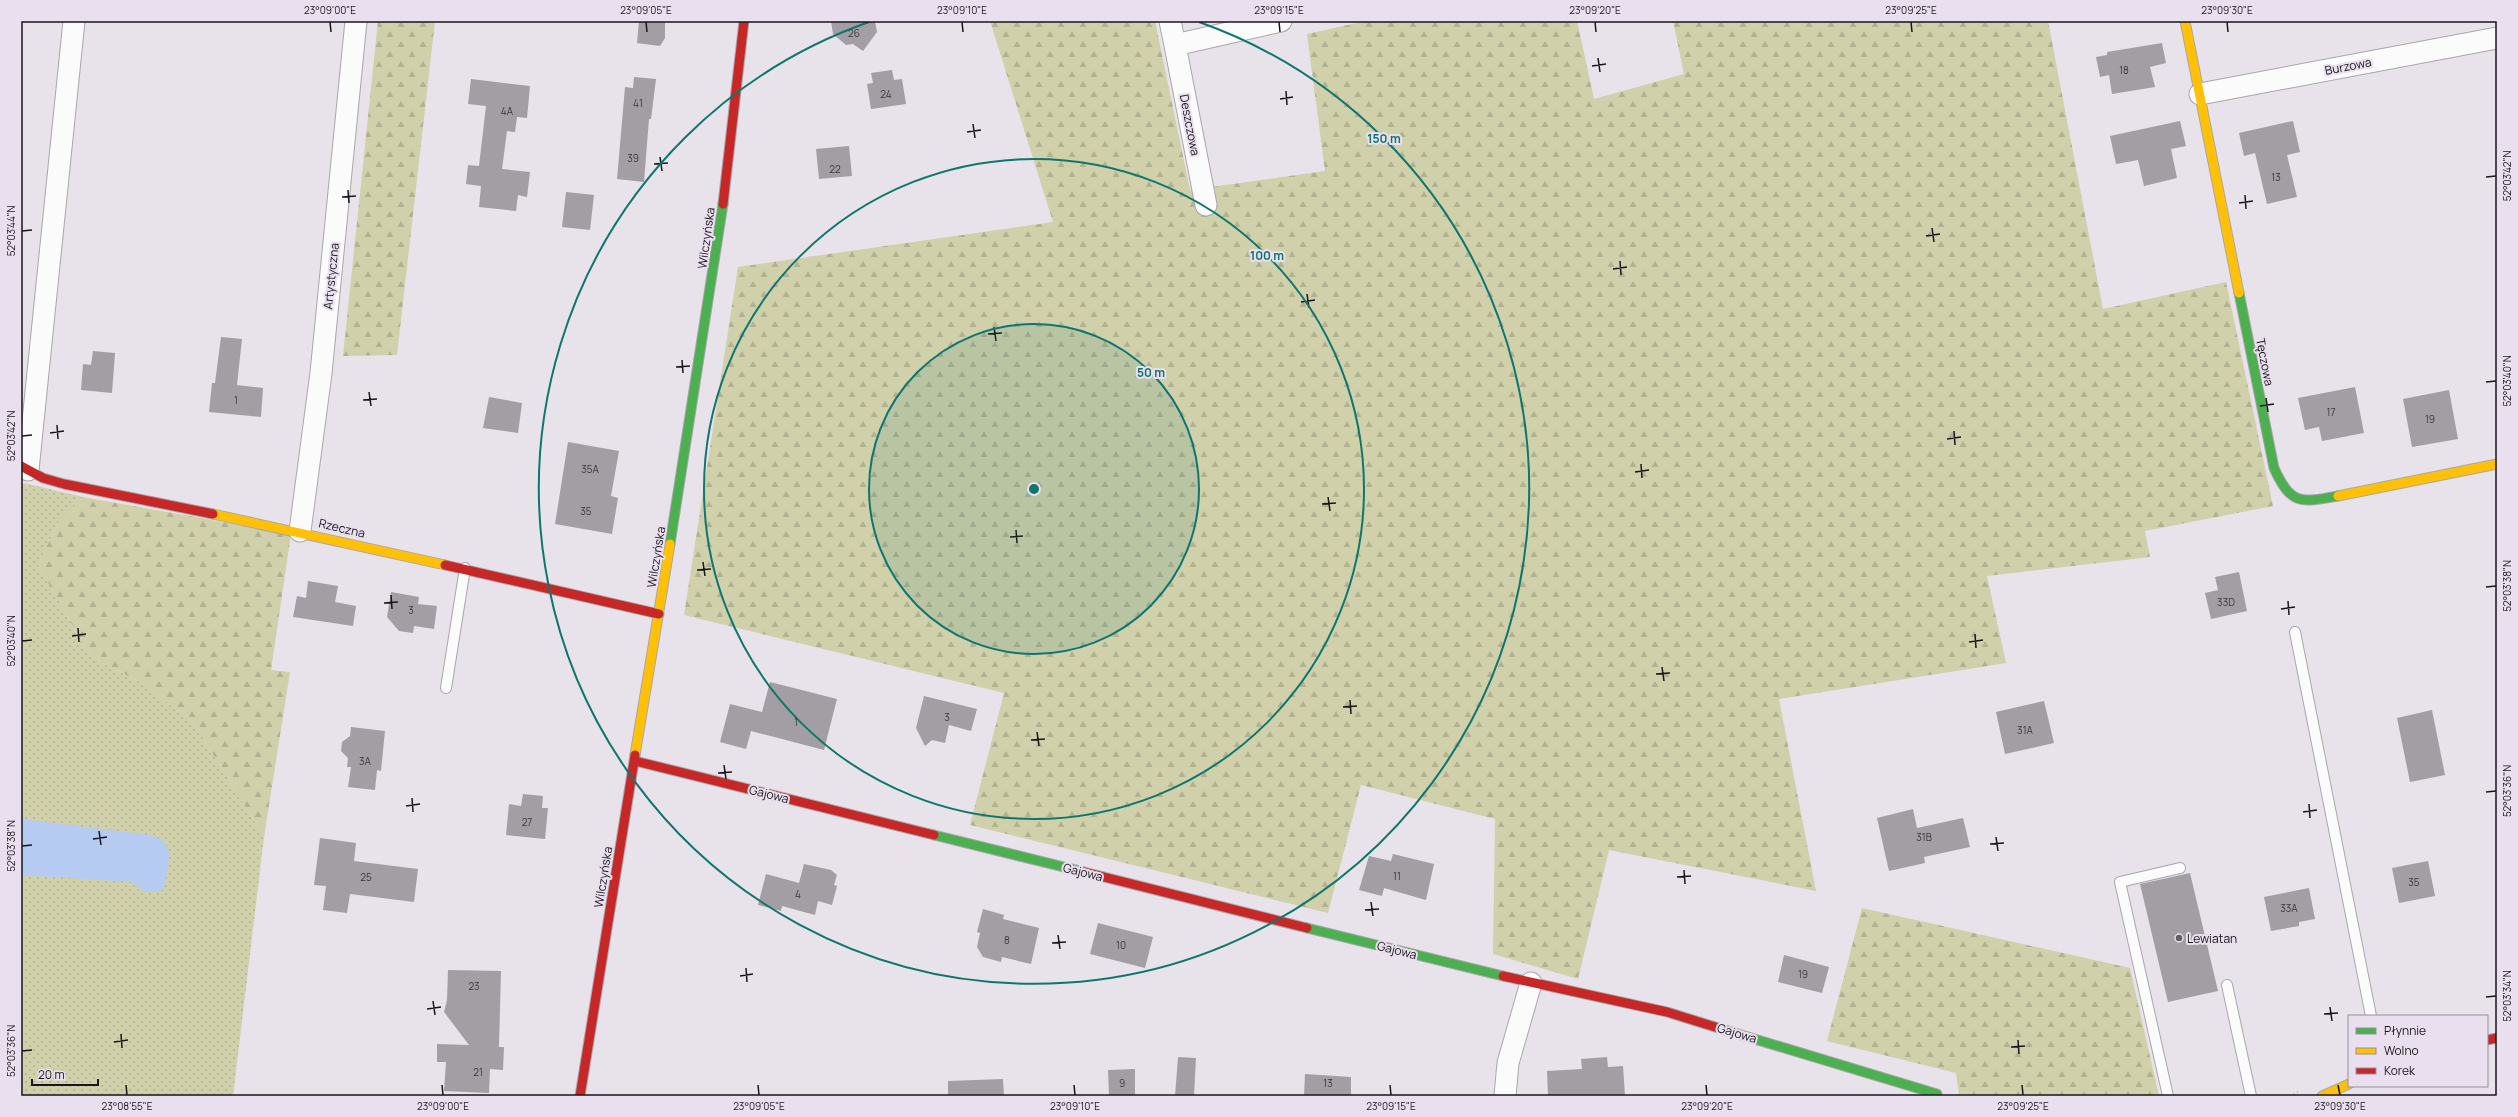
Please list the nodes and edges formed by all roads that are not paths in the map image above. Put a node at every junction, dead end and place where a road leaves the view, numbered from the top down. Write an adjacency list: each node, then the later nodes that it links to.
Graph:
1 (74, 21): 12 (street)
2 (356, 21): 13 (street, Artystyczna)
3 (744, 21): 15 (street, Wilczyńska)
4 (1170, 21): 8 (street, Deszczowa)
5 (1281, 21): 8 (street)
6 (2185, 21): 9 (street, Tęczowa)
7 (2497, 38): 9 (street, Burzowa)
8 (1175, 45): 10 (street, Deszczowa)
9 (2200, 94): 11 (street, Tęczowa)
10 (1206, 205)
11 (2497, 464)
12 (25, 468): 13 (street, Rzeczna)
13 (300, 531): 14 (street, Rzeczna)
14 (465, 568): 15 (street, Rzeczna); 17 (lane)
15 (659, 614): 18 (street, Wilczyńska)
16 (2295, 632): 22 (lane)
17 (446, 688)
18 (635, 761): 20 (street, Gajowa); 24 (street, Wilczyńska)
19 (2180, 868): 27 (lane)
20 (1531, 984): 25 (street); 26 (street, Gajowa)
21 (2227, 985): 28 (lane)
22 (2371, 1015)
23 (2348, 1084): 29 (street)
24 (580, 1096)
25 (1505, 1096)
26 (1937, 1096)
27 (2168, 1096)
28 (2251, 1096)
29 (2322, 1096)

